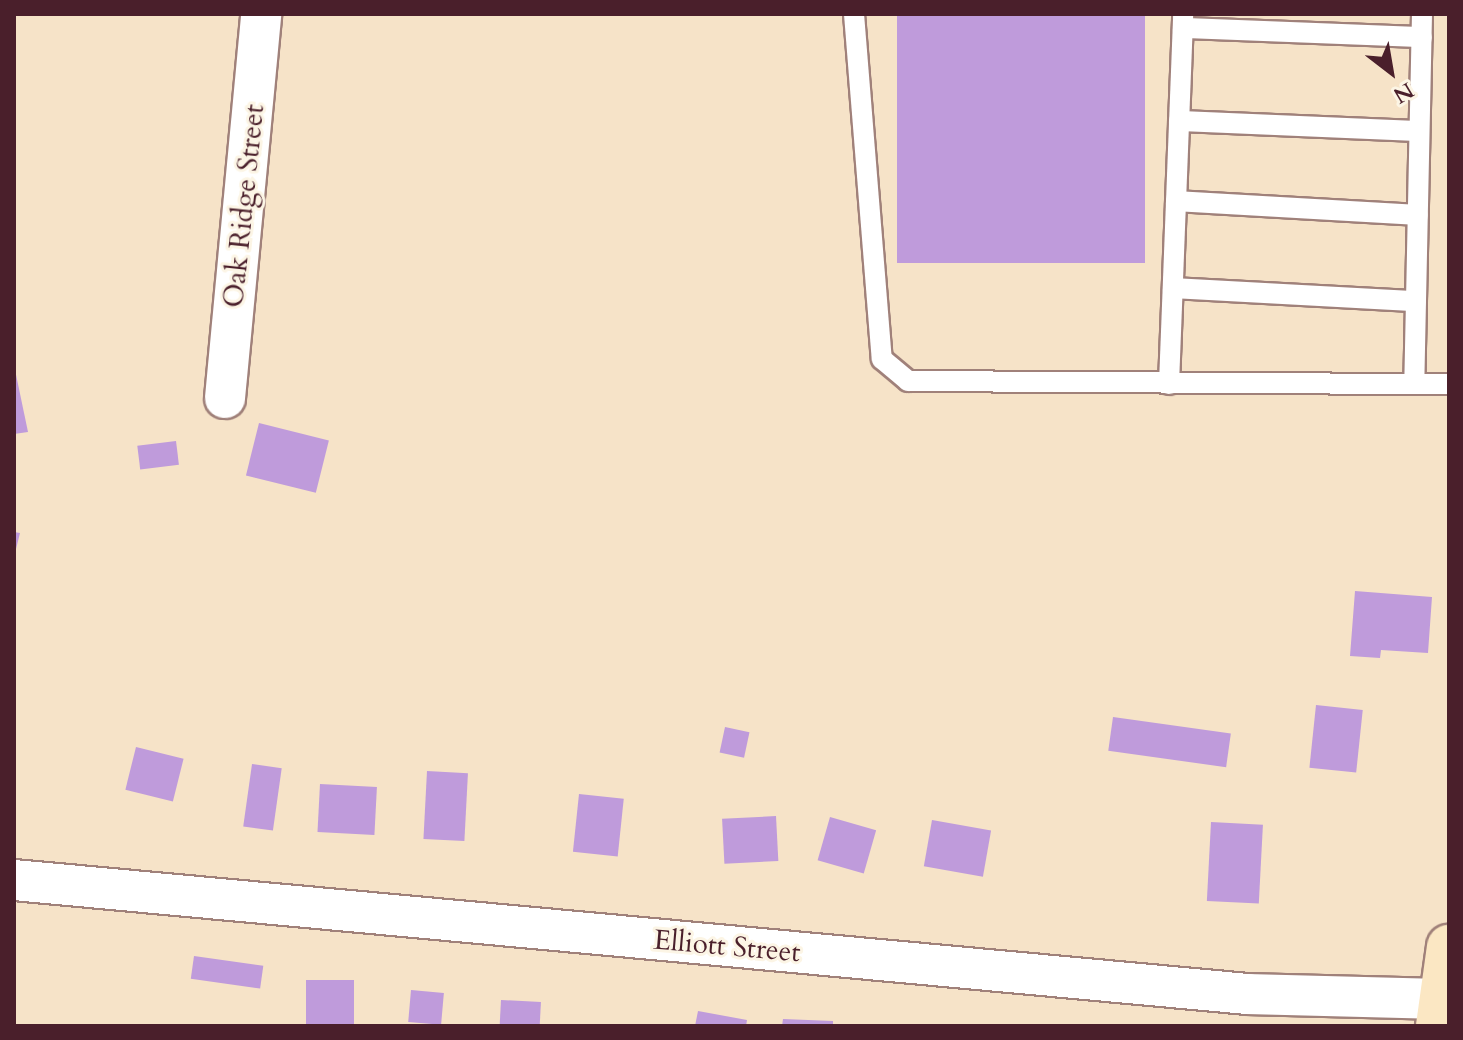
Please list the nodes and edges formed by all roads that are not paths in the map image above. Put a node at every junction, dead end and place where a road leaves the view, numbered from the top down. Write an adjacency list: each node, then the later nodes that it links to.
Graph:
1 (261, 14): 15 (street, Oak Ridge Street)
2 (854, 14): 12 (lane)
3 (1422, 14): 5 (lane)
4 (1183, 21): 5 (lane); 6 (lane)
5 (1422, 37): 7 (lane)
6 (1179, 121): 7 (lane); 8 (lane)
7 (1419, 131): 9 (lane)
8 (1176, 201): 9 (lane); 10 (lane)
9 (1418, 215): 11 (lane)
10 (1173, 288): 11 (lane); 12 (lane)
11 (1416, 301): 13 (lane)
12 (1169, 384): 13 (lane)
13 (1414, 384): 14 (lane)
14 (1449, 384)
15 (225, 398)
16 (14, 880): 18 (street, Elliott Street)
17 (1449, 947): 18 (main road)
18 (1440, 1013)

